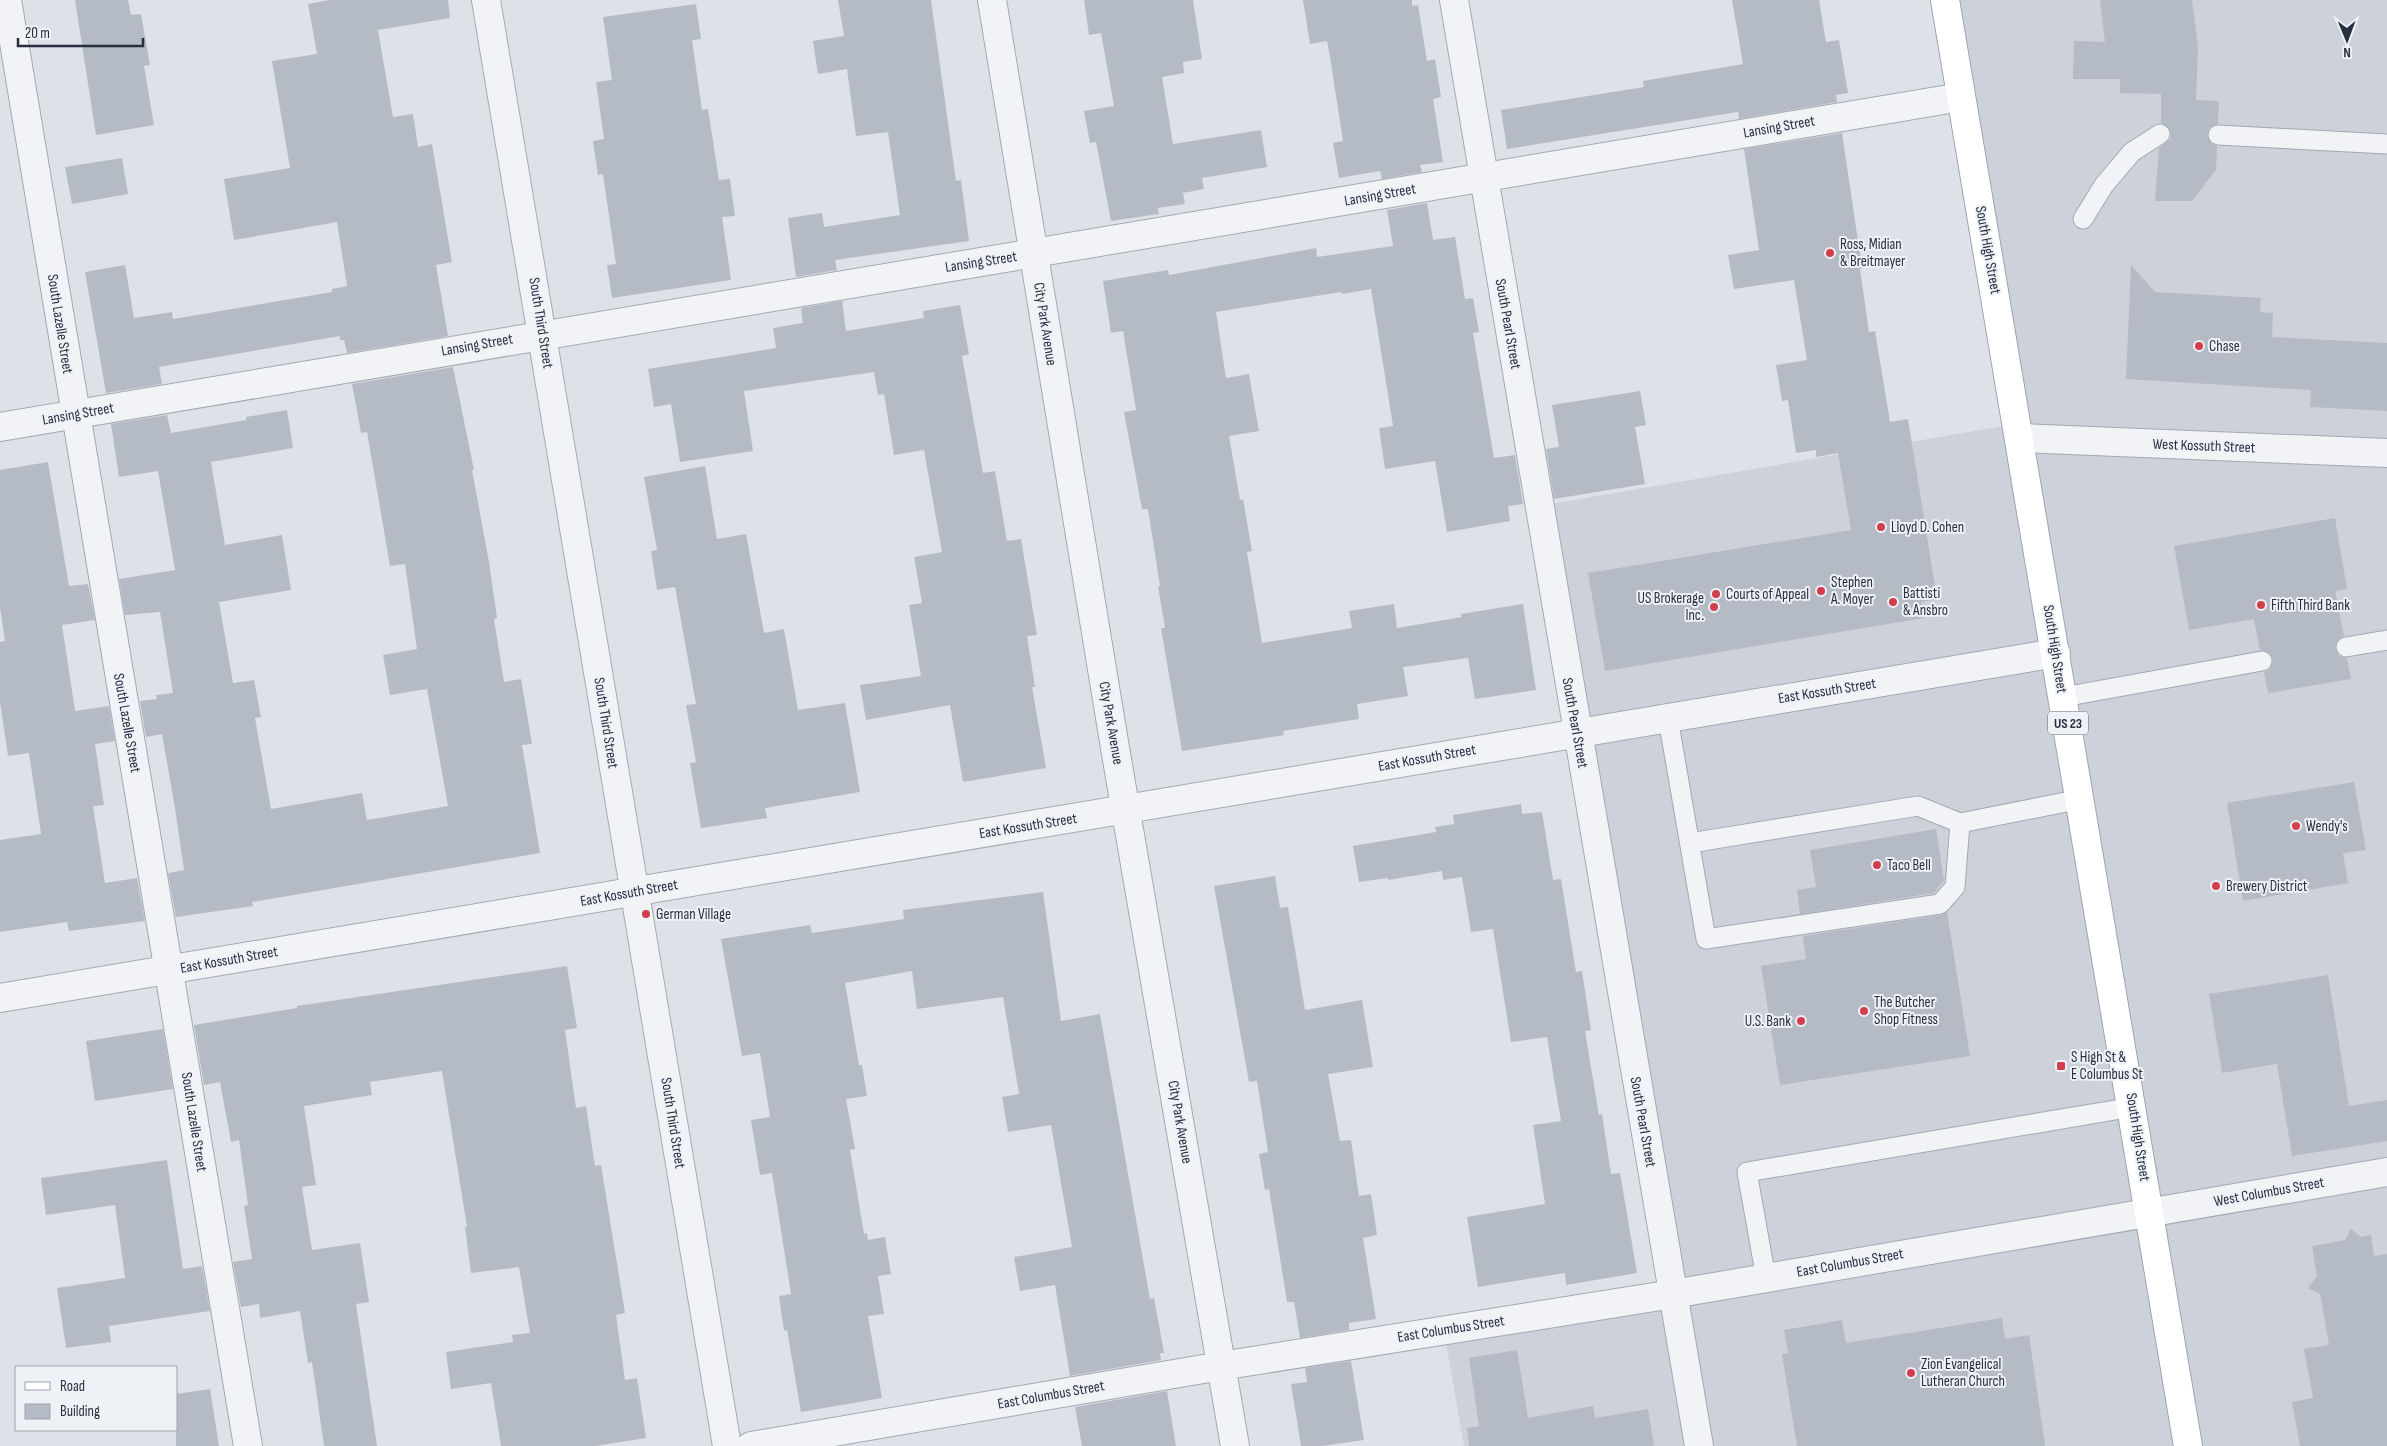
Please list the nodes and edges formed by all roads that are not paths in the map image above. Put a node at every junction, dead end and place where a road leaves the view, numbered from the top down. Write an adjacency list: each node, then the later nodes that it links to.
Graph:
1 (7, 0): 14 (street, South Lazelle Street)
2 (486, 0): 13 (street, South Third Street)
3 (992, 0): 12 (street, City Park Avenue)
4 (1454, 0): 10 (street, South Pearl Street)
5 (1945, 0): 6 (main road, South High Street / US 23)
6 (1961, 97): 10 (street, Lansing Street); 16 (main road, South High Street / US 23)
7 (2160, 134): 11 (lane)
8 (2218, 136): 9 (lane)
9 (2387, 144)
10 (1483, 178): 12 (street, Lansing Street); 24 (street, South Pearl Street)
11 (2083, 219)
12 (1033, 253): 13 (street, Lansing Street); 26 (street, City Park Avenue)
13 (542, 334): 14 (street, Lansing Street); 29 (street, South Third Street)
14 (75, 414): 15 (street, Lansing Street); 30 (street, South Lazelle Street)
15 (0, 427)
16 (2020, 438): 17 (street, West Kossuth Street); 20 (main road, South High Street / US 23)
17 (2387, 453)
18 (2387, 640): 19 (lane)
19 (2346, 647)
20 (2056, 653): 22 (main road, South High Street / US 23); 23 (street, East Kossuth Street)
21 (2262, 661): 22 (lane)
22 (2063, 697): 25 (main road, South High Street / US 23)
23 (1668, 718): 24 (street, East Kossuth Street); 28 (lane)
24 (1577, 733): 26 (street, East Kossuth Street); 36 (street, South Pearl Street)
25 (2081, 799): 27 (lane); 32 (main road, South High Street / US 23)
26 (1127, 809): 29 (street, East Kossuth Street); 37 (street, City Park Avenue)
27 (1960, 822): 28 (lane); 28 (lane)
28 (1690, 843)
29 (634, 892): 30 (street, East Kossuth Street); 39 (street, South Third Street)
30 (169, 970): 31 (street, East Kossuth Street); 38 (street, South Lazelle Street)
31 (0, 998)
32 (2133, 1106): 34 (main road, South High Street / US 23); 35 (lane)
33 (2387, 1172): 34 (street, West Columbus Street)
34 (2150, 1211): 35 (street, East Columbus Street); 43 (main road, South High Street / US 23)
35 (1766, 1278): 36 (street, East Columbus Street)
36 (1673, 1294): 37 (street, East Columbus Street); 42 (street, South Pearl Street)
37 (1221, 1366): 40 (street, East Columbus Street); 41 (street, City Park Avenue)
38 (248, 1446)
39 (727, 1446)
40 (751, 1446)
41 (1235, 1446)
42 (1698, 1446)
43 (2188, 1446)

